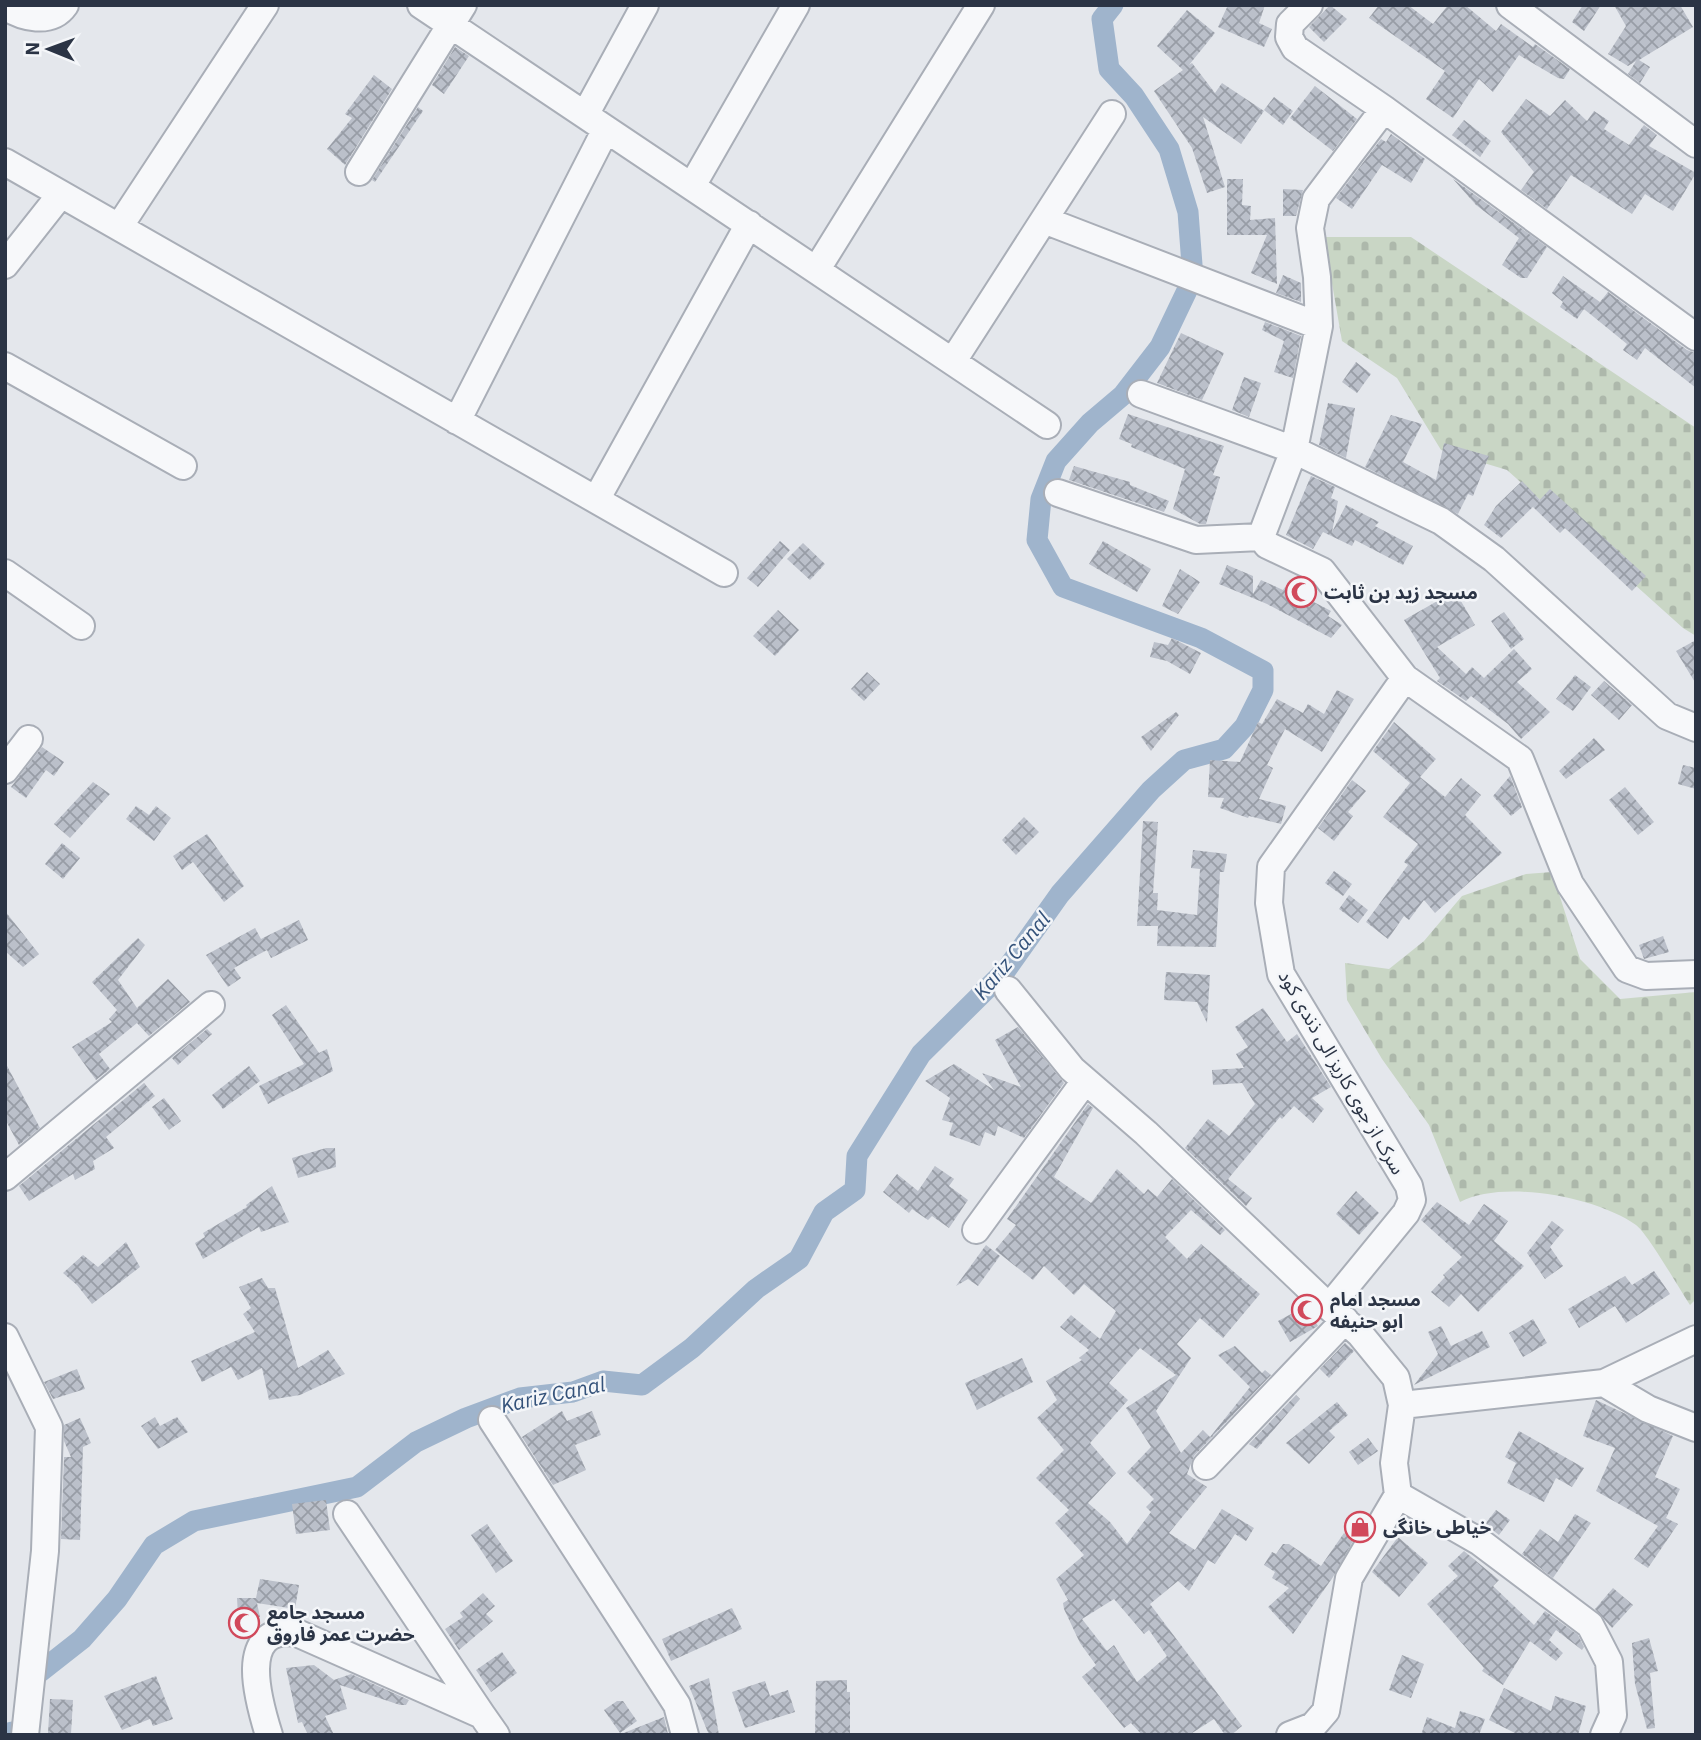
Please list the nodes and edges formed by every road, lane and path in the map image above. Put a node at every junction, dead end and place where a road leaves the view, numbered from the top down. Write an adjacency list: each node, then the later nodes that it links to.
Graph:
1 (65, 5): 9 (street)
2 (265, 5): 21 (street)
3 (421, 5): 10 (street)
4 (645, 5): 13 (street)
5 (796, 5): 17 (street)
6 (981, 5): 23 (street)
7 (1309, 5): 11 (street)
8 (1510, 5): 14 (street)
9 (5, 6)
10 (457, 15): 13 (street); 16 (street)
11 (1384, 109): 24 (street); 25 (street)
12 (1112, 114): 19 (street)
13 (596, 122): 17 (street); 29 (street)
14 (1696, 144)
15 (5, 162): 18 (street)
16 (359, 172)
17 (692, 186): 20 (street)
18 (61, 194): 21 (street); 22 (street)
19 (1044, 220): 24 (street); 26 (street)
20 (749, 224): 23 (street); 34 (street)
21 (119, 227): 29 (street)
22 (5, 265)
23 (817, 269): 26 (street)
24 (1319, 326): 31 (street)
25 (1696, 337)
26 (953, 361): 30 (street)
27 (5, 366): 32 (street)
28 (1141, 394): 31 (street)
29 (457, 421): 34 (street)
30 (1047, 425)
31 (1294, 450): 35 (street); 40 (street)
32 (183, 466)
33 (1058, 493): 35 (street)
34 (596, 500): 37 (street)
35 (1261, 537): 39 (street)
36 (5, 573): 38 (street)
37 (724, 573)
38 (81, 626)
39 (1405, 678): 43 (street); 49 (street, سرک از جوی کاریز الی ذندی کود)
40 (1696, 728)
41 (29, 739): 42 (street)
42 (5, 770)
43 (1696, 974)
44 (1008, 990): 46 (street)
45 (211, 1005): 47 (street)
46 (1085, 1081): 48 (street); 49 (street)
47 (5, 1177)
48 (976, 1230)
49 (1337, 1314): 53 (street); 56 (street)
50 (5, 1338): 62 (street)
51 (1696, 1339): 52 (street)
52 (1604, 1382): 53 (street); 55 (street)
53 (1402, 1405): 57 (street)
54 (492, 1420): 63 (street)
55 (1696, 1428)
56 (1206, 1466)
57 (1398, 1495): 60 (street); 64 (street)
58 (347, 1514): 59 (street)
59 (489, 1725): 61 (street)
60 (1311, 1732)
61 (270, 1734)
62 (25, 1735)
63 (685, 1735)
64 (1604, 1735)

